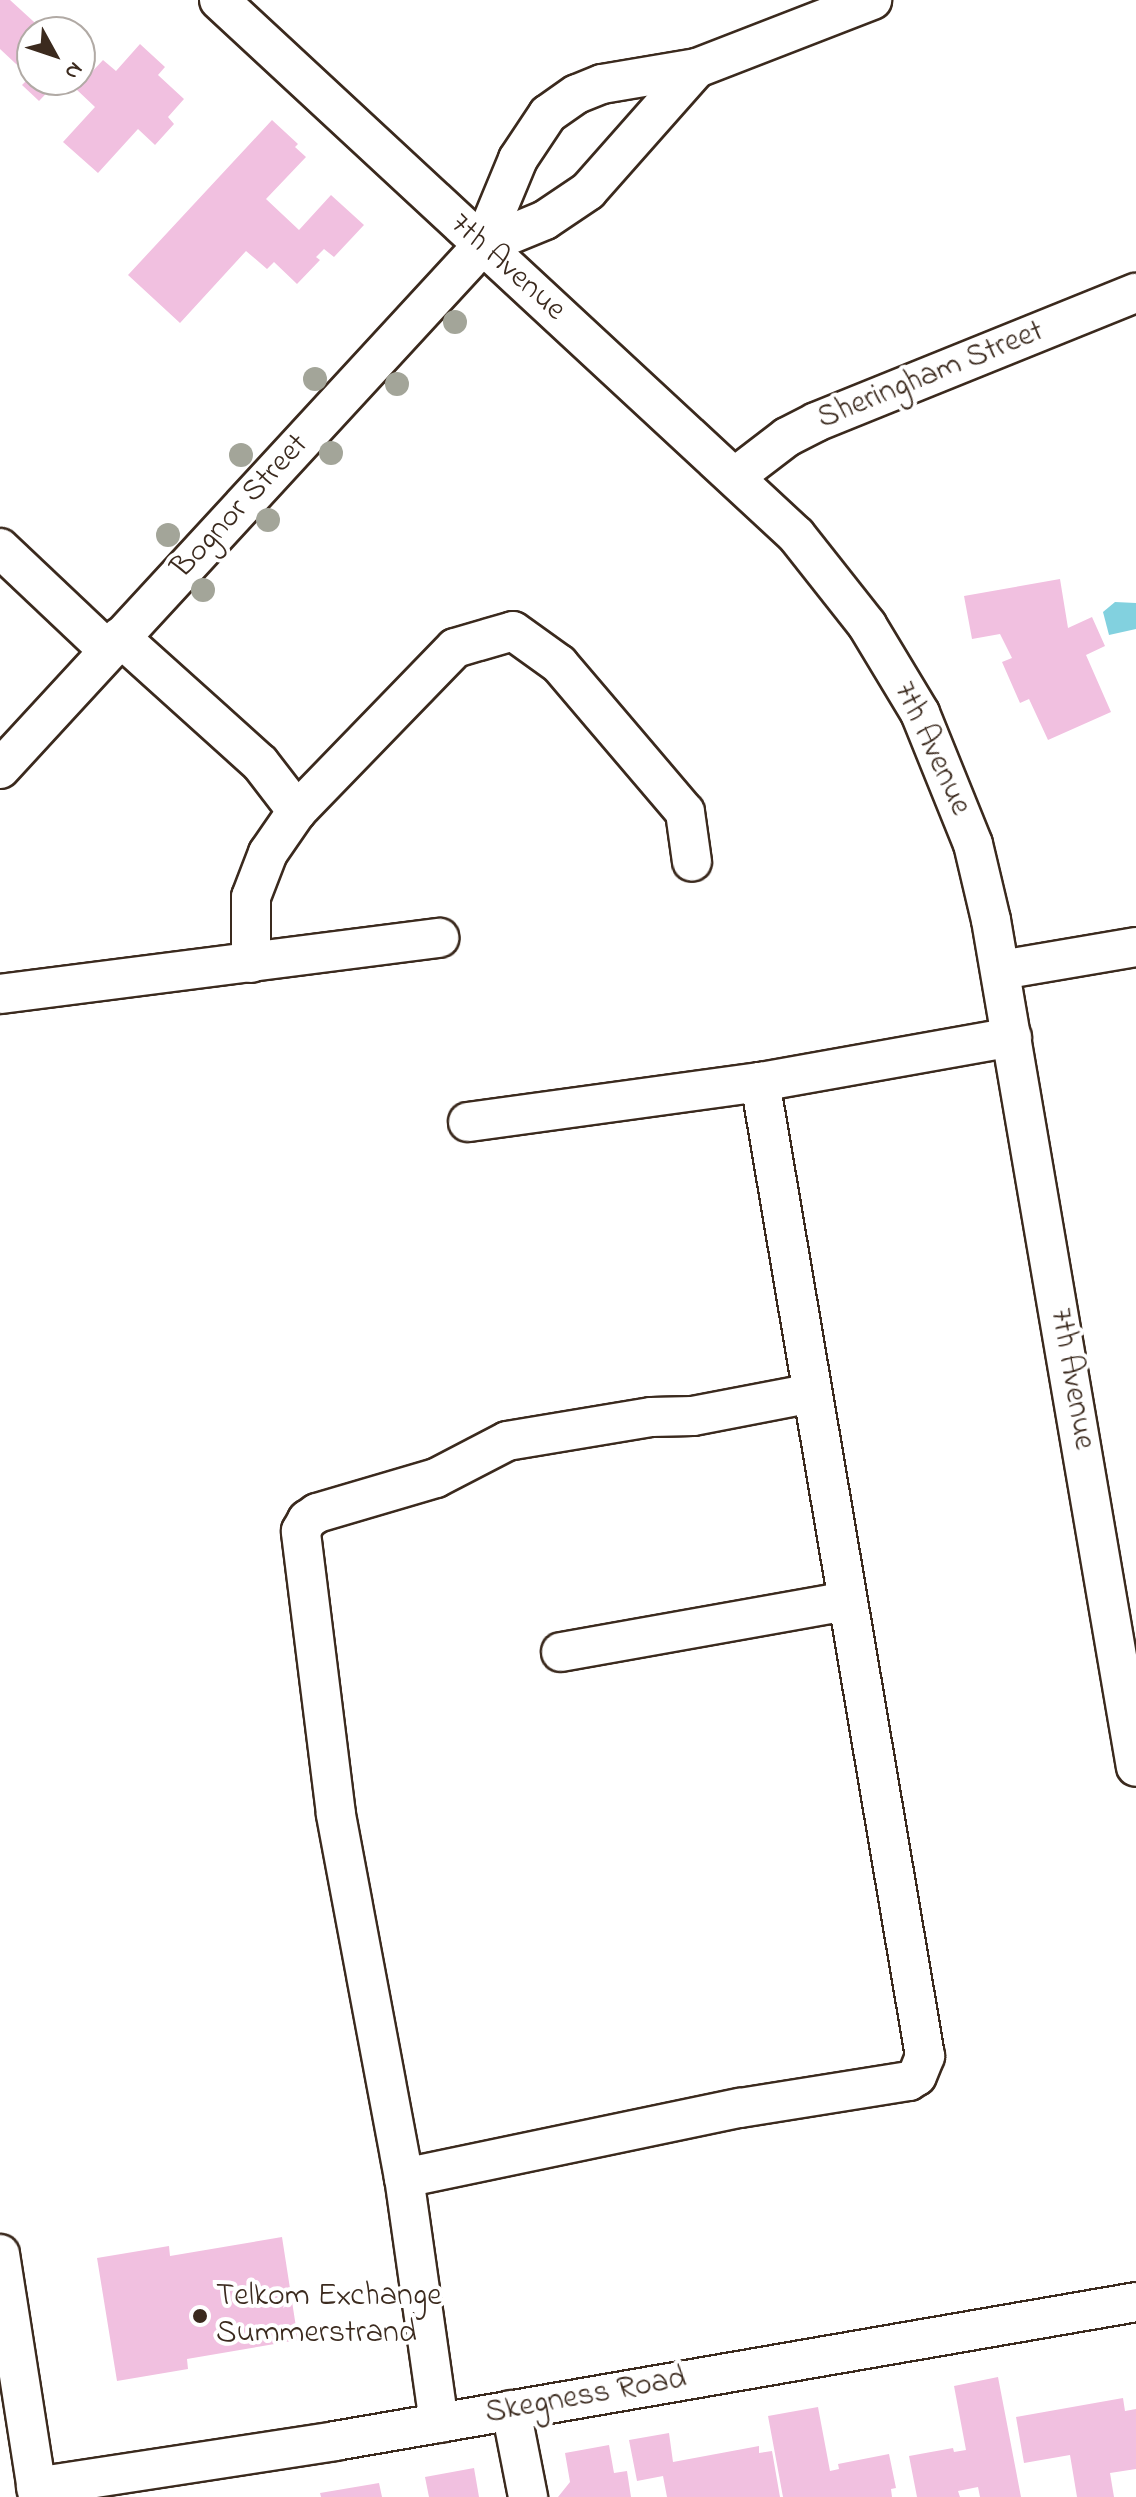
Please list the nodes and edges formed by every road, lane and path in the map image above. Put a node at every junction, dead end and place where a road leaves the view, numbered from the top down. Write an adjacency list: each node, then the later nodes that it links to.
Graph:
1 (219, 0): 4 (street, 7th Avenue)
2 (872, 0): 3 (street)
3 (697, 68): 4 (street); 4 (street)
4 (482, 246): 6 (street, 7th Avenue); 8 (street, Bognor Street)
5 (1136, 293): 6 (street, Sheringham Street)
6 (736, 476): 15 (street, 7th Avenue)
7 (0, 548): 8 (street)
8 (114, 643): 9 (street, Bognor Street); 10 (street)
9 (0, 769)
10 (297, 811): 11 (street); 14 (street)
11 (692, 862)
12 (439, 938): 14 (street)
13 (1136, 947): 15 (street)
14 (251, 963): 16 (street)
15 (1001, 970): 17 (street, 7th Avenue)
16 (0, 994)
17 (1012, 1037): 18 (street); 23 (street, 7th Avenue)
18 (760, 1082): 19 (street); 20 (street)
19 (468, 1122)
20 (812, 1393): 21 (street); 24 (street)
21 (847, 1601): 22 (street); 24 (street)
22 (561, 1652)
23 (1136, 1767)
24 (404, 2178): 28 (street)
25 (0, 2254): 29 (street)
26 (1136, 2302): 27 (street, Skegness Road)
27 (511, 2410): 28 (street, Skegness Road); 30 (street)
28 (439, 2423): 29 (street, Skegness Road)
29 (37, 2492)
30 (528, 2497)

